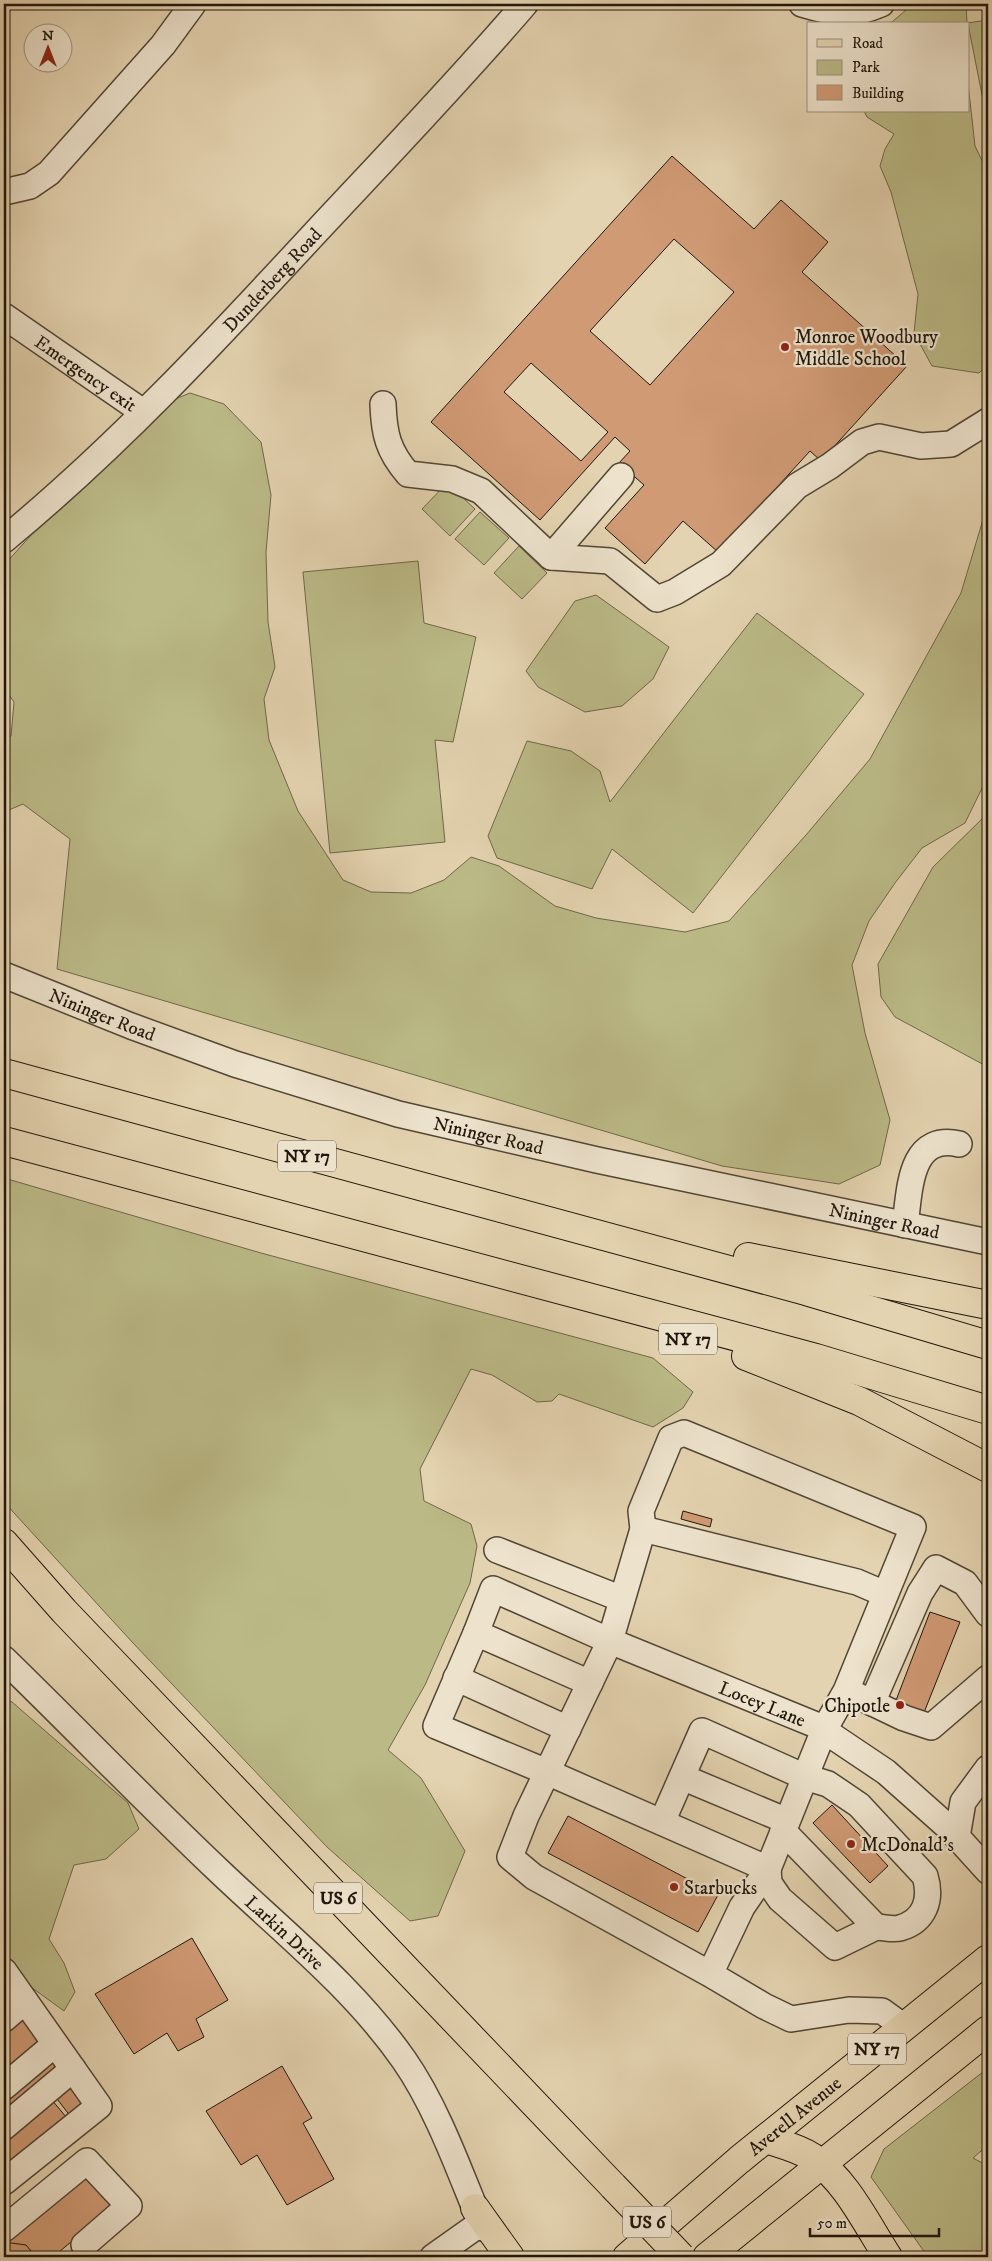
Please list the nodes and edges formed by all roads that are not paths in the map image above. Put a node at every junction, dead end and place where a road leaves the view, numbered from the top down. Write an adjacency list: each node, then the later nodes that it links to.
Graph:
1 (193, 4): 5 (street)
2 (525, 4): 8 (street, Dunderberg Road)
3 (802, 4): 4 (street)
4 (880, 4)
5 (4, 192)
6 (4, 316): 8 (street, Emergency exit)
7 (383, 404): 12 (street)
8 (143, 412): 11 (street, Dunderberg Road)
9 (988, 421): 12 (street)
10 (621, 476): 12 (street)
11 (4, 540)
12 (551, 558)
13 (4, 975): 17 (street, Nininger Road)
14 (4, 1073): 18 (main road, NY 17)
15 (4, 1141): 20 (main road, NY 17)
16 (959, 1144): 17 (street)
17 (905, 1224): 19 (street, Nininger Road)
18 (566, 1226): 21 (main road, NY 17); 22 (main road)
19 (988, 1242)
20 (479, 1267): 23 (main road); 24 (main road, NY 17)
21 (988, 1305)
22 (988, 1345)
23 (988, 1410)
24 (988, 1468)
25 (643, 1529): 28 (street); 31 (street); 32 (street)
26 (4, 1543): 33 (main road, US 6)
27 (497, 1550): 32 (street)
28 (902, 1552): 30 (street); 31 (street)
29 (4, 1555): 33 (main road, US 6)
30 (936, 1568): 34 (street); 42 (street)
31 (885, 1594): 41 (street)
32 (622, 1599): 36 (street)
33 (64, 1611): 77 (main road, US 6, bridge)
34 (988, 1614)
35 (476, 1633): 36 (street, Locey Lane); 38 (street); 40 (street)
36 (610, 1640): 40 (street); 44 (street, Locey Lane)
37 (4, 1659): 69 (street, Larkin Drive)
38 (456, 1678): 43 (street); 46 (street)
39 (988, 1678): 42 (street)
40 (590, 1683): 43 (street)
41 (846, 1690): 42 (street); 44 (street)
42 (879, 1706)
43 (568, 1729): 46 (street)
44 (824, 1730): 48 (street); 51 (street, Locey Lane)
45 (988, 1768): 51 (street)
46 (547, 1772): 49 (street); 57 (street)
47 (682, 1777): 48 (street); 49 (street); 50 (street)
48 (805, 1777): 50 (street); 54 (street)
49 (662, 1822): 52 (street)
50 (785, 1826): 52 (street); 54 (street)
51 (957, 1837): 53 (street, Locey Lane)
52 (768, 1869): 54 (street); 57 (street)
53 (988, 1870)
54 (876, 1927)
55 (988, 1959): 60 (main road, Averell Avenue / NY 17)
56 (4, 1971): 58 (street)
57 (710, 1974): 60 (street)
58 (25, 2001): 59 (street); 62 (street)
59 (4, 2019)
60 (904, 2027): 66 (main road, Averell Avenue / NY 17)
61 (988, 2030): 67 (main road, NY 17)
62 (55, 2044): 63 (street); 64 (street)
63 (73, 2069): 65 (street); 68 (street)
64 (4, 2087)
65 (4, 2127)
66 (766, 2139): 67 (main road); 72 (main road, Averell Avenue / NY 17)
67 (822, 2164): 78 (main road, NY 17); 79 (main road)
68 (4, 2182)
69 (478, 2216): 73 (street); 74 (street, Larkin Drive); 75 (main road)
70 (4, 2229): 71 (street)
71 (84, 2245)
72 (636, 2249): 76 (main road, Averell Avenue)
73 (433, 2257)
74 (495, 2257)
75 (510, 2257)
76 (615, 2257)
77 (681, 2257)
78 (707, 2257)
79 (888, 2257)

